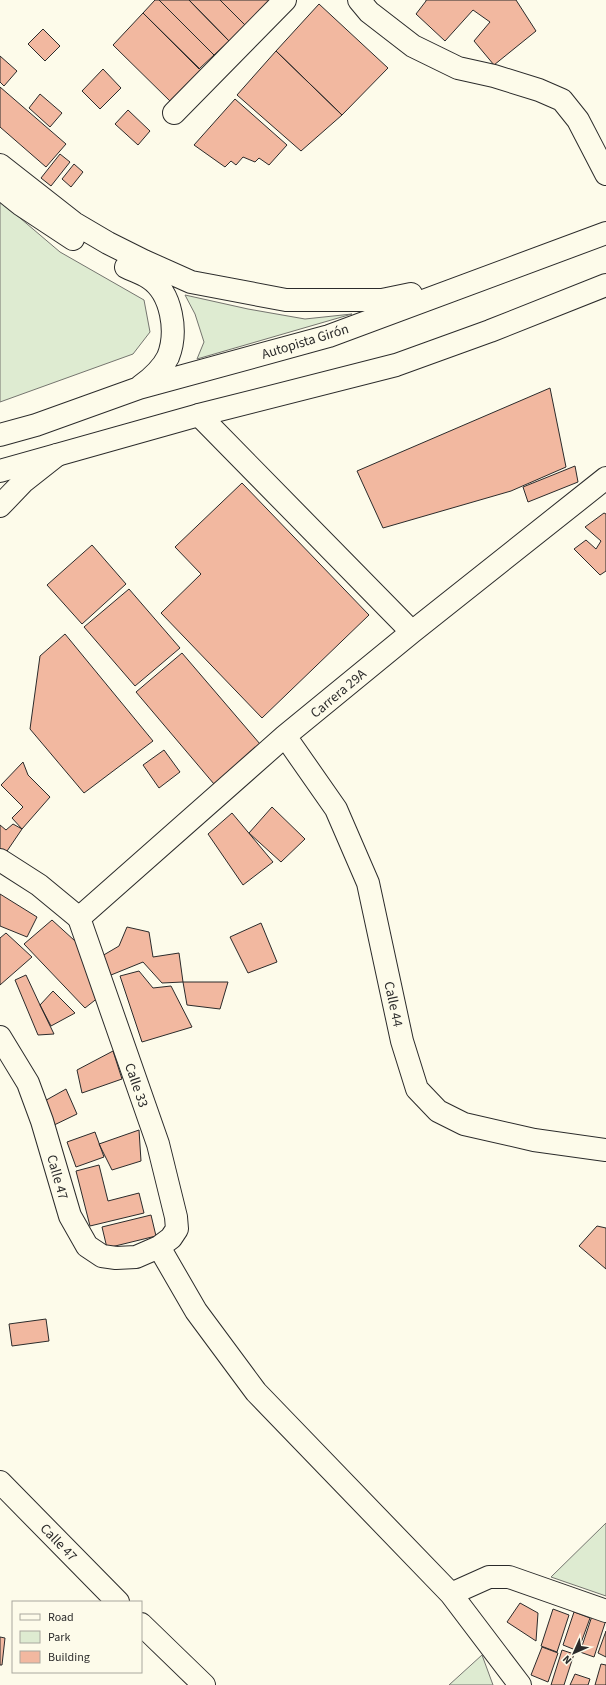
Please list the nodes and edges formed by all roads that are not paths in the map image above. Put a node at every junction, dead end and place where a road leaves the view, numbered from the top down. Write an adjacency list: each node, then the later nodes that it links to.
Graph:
1 (285, 0): 3 (main road)
2 (359, 0): 5 (main road)
3 (174, 114)
4 (0, 165): 8 (main road)
5 (606, 174)
6 (0, 188): 10 (main road)
7 (606, 233): 8 (main road, Autopista Girón)
8 (476, 281): 10 (main road, Autopista Girón)
9 (606, 285): 11 (main road)
10 (139, 388): 12 (main road, Autopista Girón)
11 (199, 415): 13 (main road); 17 (main road)
12 (0, 436)
13 (57, 455): 14 (main road); 16 (main road)
14 (0, 471)
15 (606, 478): 17 (main road, Carrera 29A)
16 (0, 506)
17 (412, 632): 18 (main road, Carrera 29A)
18 (285, 736): 20 (main road, Carrera 29A); 22 (main road, Calle 44)
19 (0, 860): 20 (main road)
20 (79, 918): 23 (main road, Calle 33)
21 (0, 1038): 23 (main road, Calle 47)
22 (606, 1150)
23 (159, 1247): 25 (main road)
24 (0, 1482): 26 (main road, Calle 47)
25 (451, 1594): 27 (main road); 30 (main road)
26 (117, 1601)
27 (606, 1611)
28 (142, 1625): 29 (main road)
29 (204, 1685)
30 (520, 1685)

